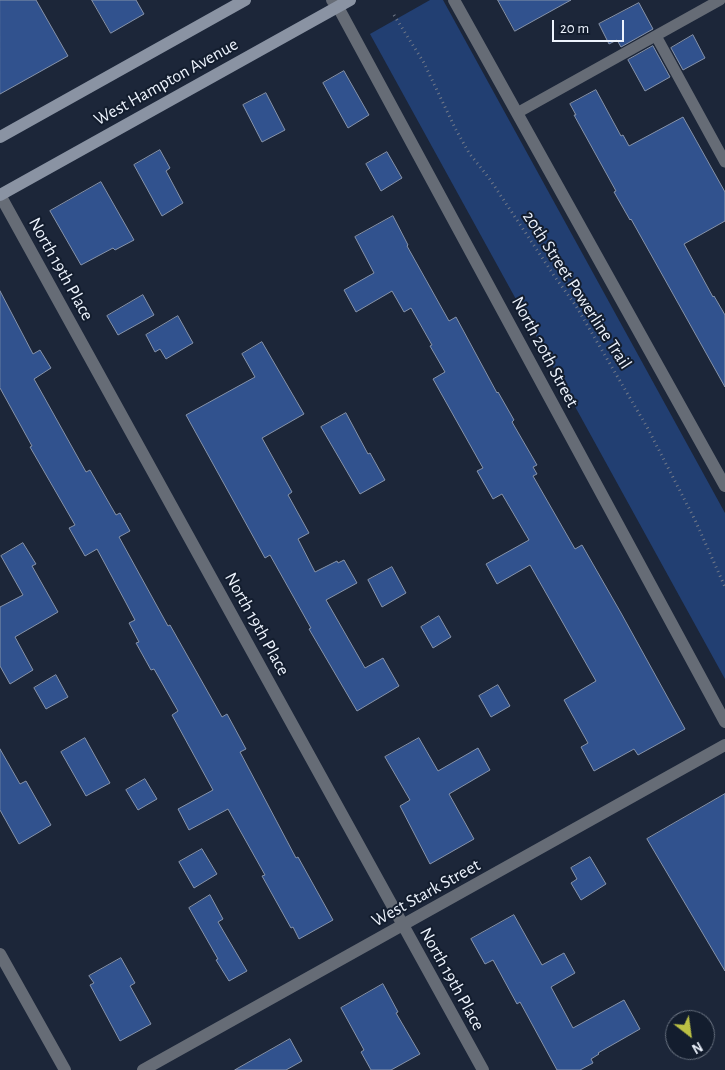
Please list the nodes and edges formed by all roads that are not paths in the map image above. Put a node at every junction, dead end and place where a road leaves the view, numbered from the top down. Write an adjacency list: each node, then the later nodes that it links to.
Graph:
1 (245, 0): 8 (main road, West Hampton Avenue)
2 (350, 0): 5 (main road, West Hampton Avenue)
3 (454, 0): 7 (street)
4 (720, 0): 6 (lane)
5 (335, 3): 10 (main road, West Hampton Avenue); 12 (street, North 20th Street)
6 (656, 36): 7 (lane); 9 (lane)
7 (517, 113): 11 (street)
8 (0, 137)
9 (725, 162)
10 (0, 195): 14 (street, North 19th Place)
11 (725, 486)
12 (725, 722)
13 (725, 746): 14 (street, West Stark Street)
14 (403, 925): 17 (street, West Stark Street); 18 (street, North 19th Place)
15 (0, 954): 16 (street)
16 (65, 1070)
17 (143, 1070)
18 (482, 1070)

